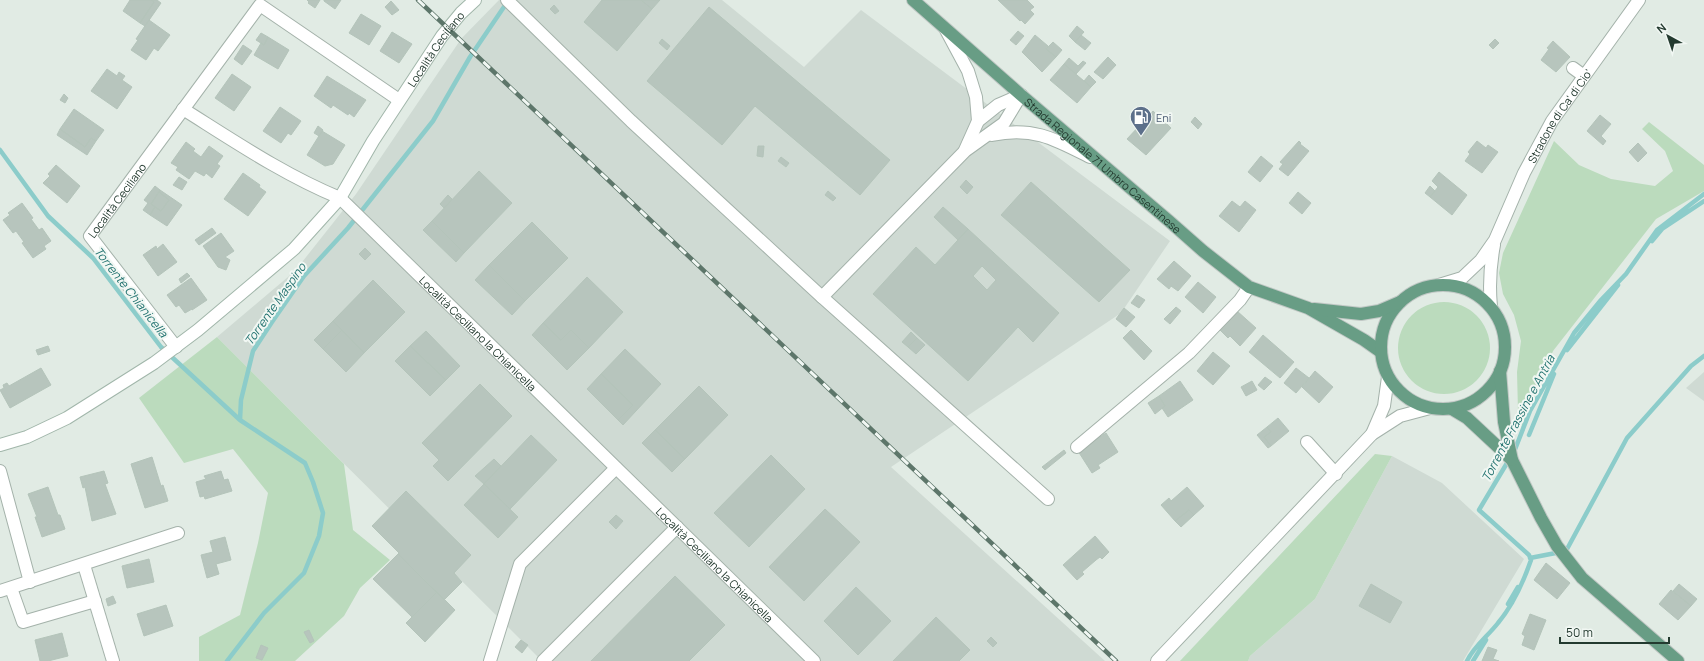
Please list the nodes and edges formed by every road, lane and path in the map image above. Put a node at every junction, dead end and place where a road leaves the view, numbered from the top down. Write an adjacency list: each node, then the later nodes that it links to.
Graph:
1 (475, 0): 9 (street, Località Ceciliano)
2 (507, 0): 19 (street)
3 (913, 0): 5 (main road, Strada Regionale 71 Umbro Casentinese)
4 (1639, 0): 7 (street, Stradone di Ca' di Cio')
5 (946, 30): 8 (main road, Strada Regionale 71 Umbro Casentinese); 11 (street)
6 (1573, 68): 7 (street)
7 (1584, 76): 16 (street, Stradone di Ca' di Cio')
8 (1021, 95): 11 (street); 12 (street); 14 (main road, Strada Regionale 71 Umbro Casentinese)
9 (399, 100): 10 (street, Località Ceciliano); 15 (street, Località Ceciliano)
10 (183, 109): 15 (street); 23 (street, Località Ceciliano)
11 (978, 121): 13 (street)
12 (987, 136): 13 (street); 14 (street)
13 (965, 151): 19 (street)
14 (1099, 161): 18 (main road, Strada Regionale 71 Umbro Casentinese)
15 (340, 198): 23 (street, Località Ceciliano); 34 (street, Località Ceciliano la Chianicella)
16 (1496, 240): 17 (street); 21 (street)
17 (1439, 285): 20 (main road); 21 (main road)
18 (1249, 287): 22 (main road, Strada Regionale 71 Umbro Casentinese); 32 (street)
19 (822, 297): 37 (street)
20 (1401, 302): 22 (main road, Strada Regionale 71 Umbro Casentinese); 24 (main road)
21 (1491, 307): 25 (main road)
22 (1308, 308): 24 (main road, Strada Regionale 71 Umbro Casentinese)
23 (176, 347): 31 (street, Località Ceciliano)
24 (1381, 352): 26 (main road)
25 (1500, 371): 28 (main road); 33 (main road)
26 (1388, 376): 27 (main road); 29 (street)
27 (1430, 408): 28 (main road); 29 (street)
28 (1452, 408): 33 (main road)
29 (1372, 434): 36 (street)
30 (1307, 442): 36 (street)
31 (0, 445)
32 (1077, 447)
33 (1512, 460): 49 (main road)
34 (616, 468): 38 (street, Località Ceciliano la Chianicella); 45 (street)
35 (0, 472): 41 (street)
36 (1336, 474): 48 (street)
37 (1048, 499)
38 (677, 527): 46 (street); 47 (street, Località Ceciliano la Chianicella)
39 (178, 533): 40 (street)
40 (84, 565): 41 (street); 43 (street)
41 (30, 582): 42 (street)
42 (5, 590): 43 (street)
43 (94, 600): 44 (street)
44 (113, 661)
45 (490, 661)
46 (543, 661)
47 (814, 661)
48 (1158, 661)
49 (1678, 661)

